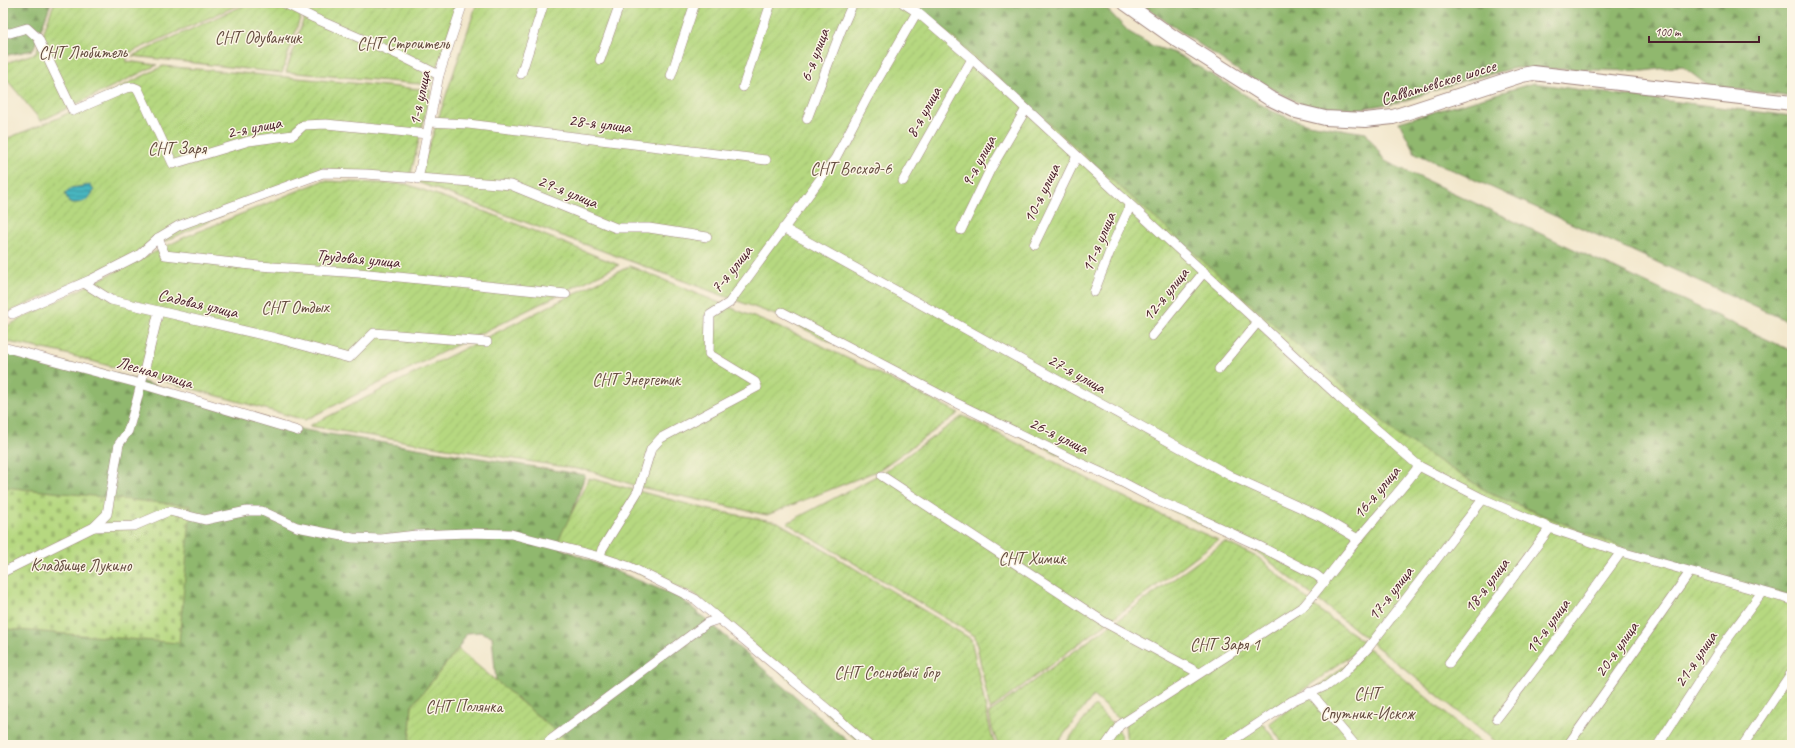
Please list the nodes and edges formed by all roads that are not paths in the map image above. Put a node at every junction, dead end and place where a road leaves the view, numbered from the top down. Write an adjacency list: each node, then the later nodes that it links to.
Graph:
1 (284, 3): 15 (street)
2 (544, 3): 14 (street)
3 (620, 3): 13 (street)
4 (695, 3): 16 (street)
5 (771, 3): 17 (street)
6 (853, 3): 20 (street, 6-я улица)
7 (903, 3): 10 (street)
8 (1125, 3): 18 (main road, Савватьевское шоссе)
9 (461, 4): 15 (street, 1-я улица)
10 (918, 12): 12 (street); 28 (street, 7-я улица)
11 (3, 32): 22 (street, 2-я улица)
12 (972, 59): 19 (street); 26 (street, 8-я улица)
13 (600, 60)
14 (521, 74)
15 (439, 75): 21 (street, 1-я улица)
16 (671, 76)
17 (742, 87)
18 (1792, 104)
19 (1026, 109): 23 (street); 29 (street, 9-я улица)
20 (807, 119)
21 (429, 122): 22 (street, 1-я улица); 24 (street, 28-я улица)
22 (427, 134): 25 (street, 1-я улица)
23 (1077, 156): 27 (street); 32 (street, 10-я улица)
24 (766, 160)
25 (417, 179): 30 (street, 29-я улица); 31 (street, 29-я улица)
26 (903, 181)
27 (1129, 204): 33 (street); 35 (street, 11-я улица)
28 (783, 228): 52 (street, 27-я улица); 54 (street, 7-я улица)
29 (961, 230)
30 (707, 237)
31 (158, 238): 34 (street, 29-я улица); 36 (street, Трудовая улица)
32 (1034, 245)
33 (1204, 272): 40 (street); 41 (street, 12-я улица)
34 (84, 283): 37 (street, Садовая улица); 39 (street, 29-я улица)
35 (1094, 292)
36 (566, 294)
37 (159, 311): 42 (street, Садовая улица); 45 (street)
38 (782, 312): 57 (street, 26-я улица)
39 (12, 314)
40 (1258, 322): 44 (street); 47 (street)
41 (1152, 336)
42 (487, 342)
43 (3, 347): 45 (street, Лесная улица)
44 (1218, 368)
45 (141, 384): 46 (street, Лесная улица); 50 (street)
46 (298, 431)
47 (1419, 466): 49 (street); 52 (street, 16-я улица)
48 (882, 476): 63 (street)
49 (1483, 499): 51 (street); 64 (street, 17-я улица)
50 (94, 527): 54 (street); 55 (street)
51 (1550, 528): 53 (street); 61 (street, 18-я улица)
52 (1358, 539): 57 (street, 16-я улица)
53 (1621, 552): 56 (street); 65 (street, 19-я улица)
54 (600, 557): 60 (street)
55 (3, 572)
56 (1690, 572): 58 (street); 71 (street, 20-я улица)
57 (1325, 582): 63 (street, 16-я улица)
58 (1762, 592): 59 (street); 72 (street, 21-я улица)
59 (1792, 600)
60 (719, 619): 66 (street); 67 (street)
61 (1449, 663)
62 (1792, 672): 73 (street)
63 (1198, 673): 68 (street, 16-я улица)
64 (1310, 692): 69 (street, 17-я улица); 70 (street)
65 (1497, 718)
66 (548, 745)
67 (868, 745)
68 (1106, 745)
69 (1226, 745)
70 (1355, 745)
71 (1568, 745)
72 (1658, 745)
73 (1743, 745)

